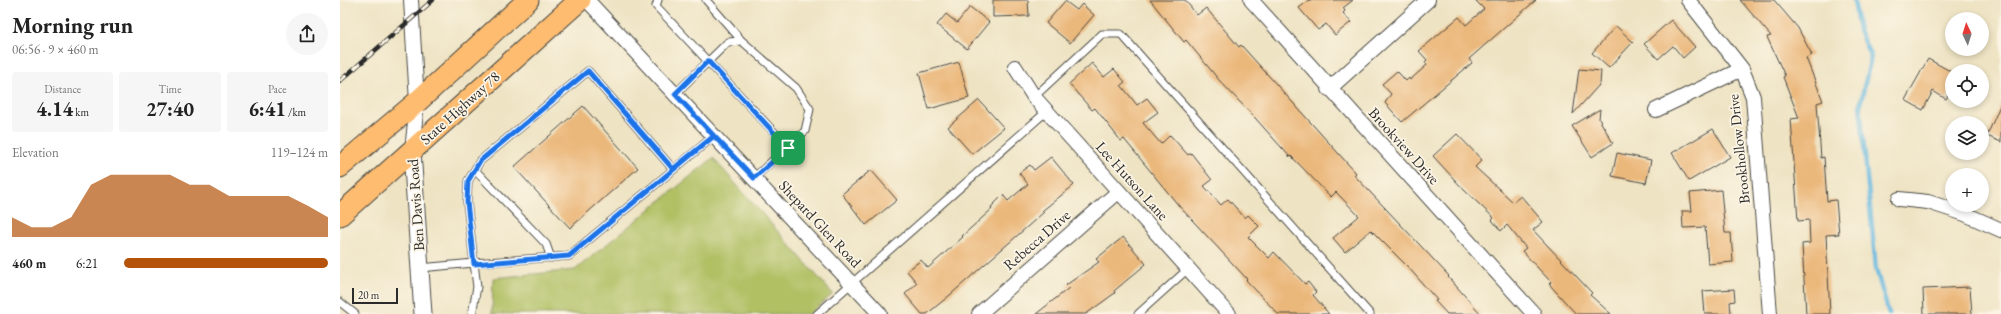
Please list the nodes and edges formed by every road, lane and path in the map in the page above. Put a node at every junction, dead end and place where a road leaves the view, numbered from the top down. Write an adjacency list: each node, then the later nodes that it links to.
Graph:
1 (411, 0): 17 (street, Ben Davis Road)
2 (528, 0): 17 (main road)
3 (580, 0): 22 (main road, State Highway 78)
4 (587, 0): 15 (street, Shepard Glen Road)
5 (658, 0): 11 (lane)
6 (706, 0): 10 (lane)
7 (1428, 0): 14 (street)
8 (1688, 0): 13 (street, Brookhollow Drive)
9 (1255, 2): 14 (street, Brookview Drive)
10 (742, 41): 11 (lane); 21 (lane)
11 (708, 61): 15 (lane); 21 (lane)
12 (1015, 67): 16 (street, Lee Hutson Lane)
13 (1742, 69): 18 (street); 47 (street, Brookhollow Drive)
14 (1329, 89): 46 (street, Brookview Drive)
15 (675, 94): 20 (street, Shepard Glen Road)
16 (1034, 97): 19 (street, Lee Hutson Lane); 45 (lane)
17 (417, 102): 22 (street, Ben Davis Road); 23 (main road)
18 (1656, 110)
19 (1047, 111): 27 (street, Lee Hutson Lane); 35 (lane)
20 (714, 136): 24 (lane); 26 (street, Shepard Glen Road)
21 (788, 148): 26 (lane)
22 (412, 151): 29 (main road, State Highway 78); 33 (street, Ben Davis Road)
23 (340, 167)
24 (673, 169): 25 (lane); 31 (lane)
25 (475, 170): 31 (lane); 32 (lane)
26 (754, 178): 35 (street, Shepard Glen Road)
27 (1118, 192): 34 (street, Lee Hutson Lane); 42 (street, Rebecca Drive)
28 (1899, 199): 30 (street)
29 (340, 215)
30 (2001, 230)
31 (551, 258): 32 (lane)
32 (474, 264): 33 (lane); 39 (lane)
33 (420, 268): 38 (street, Ben Davis Road)
34 (1189, 268): 43 (lane); 44 (street, Lee Hutson Lane)
35 (852, 283): 40 (lane); 41 (street, Shepard Glen Road)
36 (340, 302): 37 (lane)
37 (355, 314)
38 (422, 314)
39 (472, 314)
40 (818, 314)
41 (880, 314)
42 (979, 314)
43 (1138, 314)
44 (1229, 314)
45 (1370, 314)
46 (1534, 314)
47 (1770, 314)

